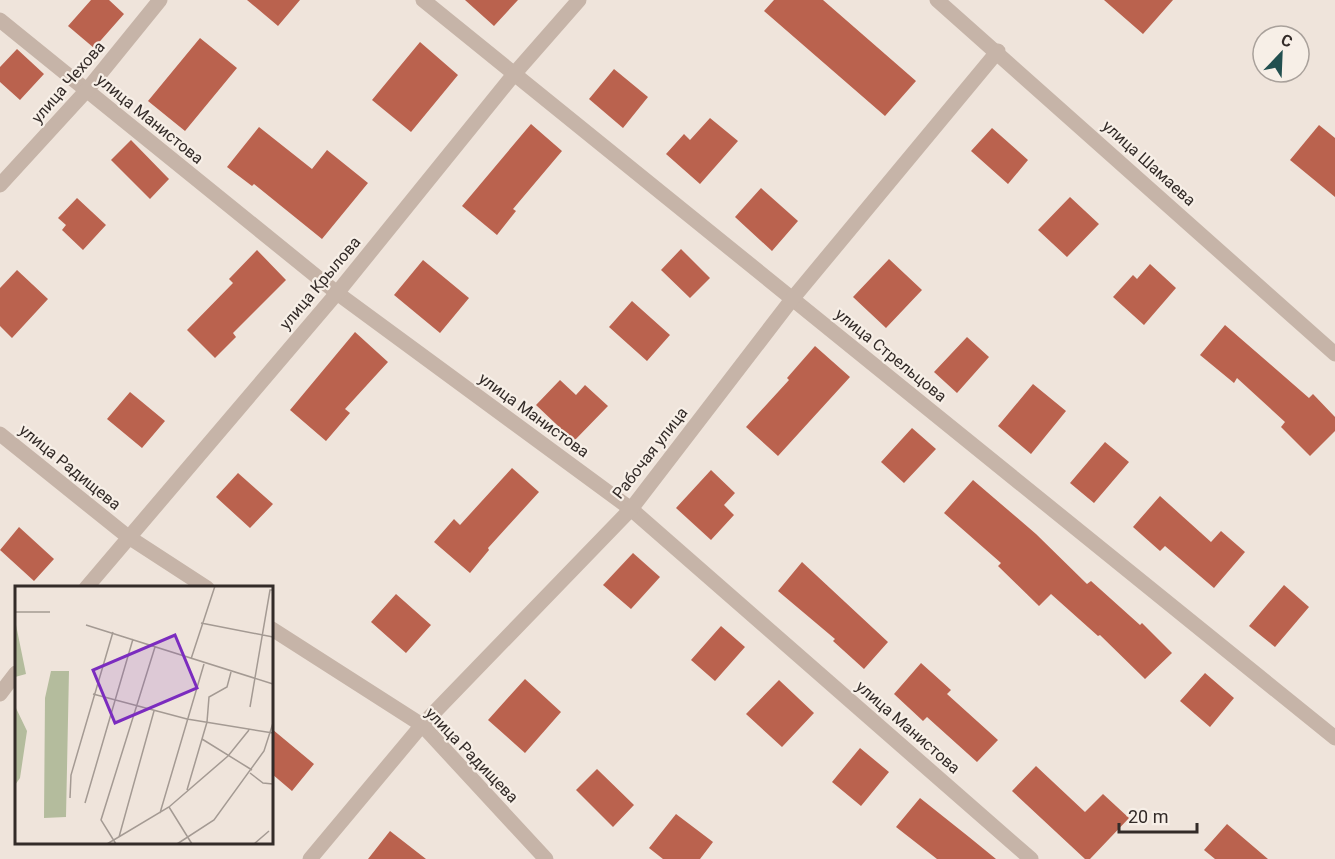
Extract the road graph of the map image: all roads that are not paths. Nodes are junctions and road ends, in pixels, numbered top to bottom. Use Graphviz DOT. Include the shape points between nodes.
graph roads {
  1 [pos="160,0"];
  2 [pos="423,0"];
  3 [pos="579,0"];
  4 [pos="937,0"];
  5 [pos="0,20"];
  6 [pos="998,51"];
  7 [pos="514,73"];
  8 [pos="87,90"];
  9 [pos="0,185"];
  10 [pos="337,292"];
  11 [pos="793,298"];
  12 [pos="1335,354"];
  13 [pos="0,434"];
  14 [pos="631,508"];
  15 [pos="127,536"];
  16 [pos="88,586"];
  17 [pos="204,586"];
  18 [pos="273,629"];
  19 [pos="15,675"];
  20 [pos="0,694"];
  21 [pos="423,725"];
  22 [pos="1335,738"];
  23 [pos="310,859"];
  24 [pos="546,859"];
  25 [pos="1030,859"];
  1 -- 8 [label="street, улица Чехова"];
  2 -- 7 [label="street, улица Стрельцова"];
  3 -- 7 [label="street, улица Крылова"];
  4 -- 6 [label="street, улица Шамаева"];
  5 -- 8 [label="street, улица Манистова"];
  6 -- 11 [label="street, Рабочая улица"];
  6 -- 12 [label="street, улица Шамаева"];
  7 -- 10 [label="street, улица Крылова"];
  7 -- 11 [label="street, улица Стрельцова"];
  8 -- 9 [label="street, улица Чехова"];
  8 -- 10 [label="street, улица Манистова"];
  10 -- 14 [label="street, улица Манистова"];
  10 -- 15 [label="street, улица Крылова"];
  11 -- 14 [label="street, Рабочая улица"];
  11 -- 22 [label="street, улица Стрельцова"];
  13 -- 15 [label="street, улица Радищева"];
  14 -- 21 [label="street, Рабочая улица"];
  14 -- 25 [label="street, улица Манистова"];
  15 -- 16 [label="street, улица Крылова"];
  15 -- 17 [label="street, улица Радищева"];
  18 -- 21 [label="street, улица Радищева"];
  19 -- 20 [label="street"];
  21 -- 23 [label="street, Рабочая улица"];
  21 -- 24 [label="street, улица Радищева"];
}
